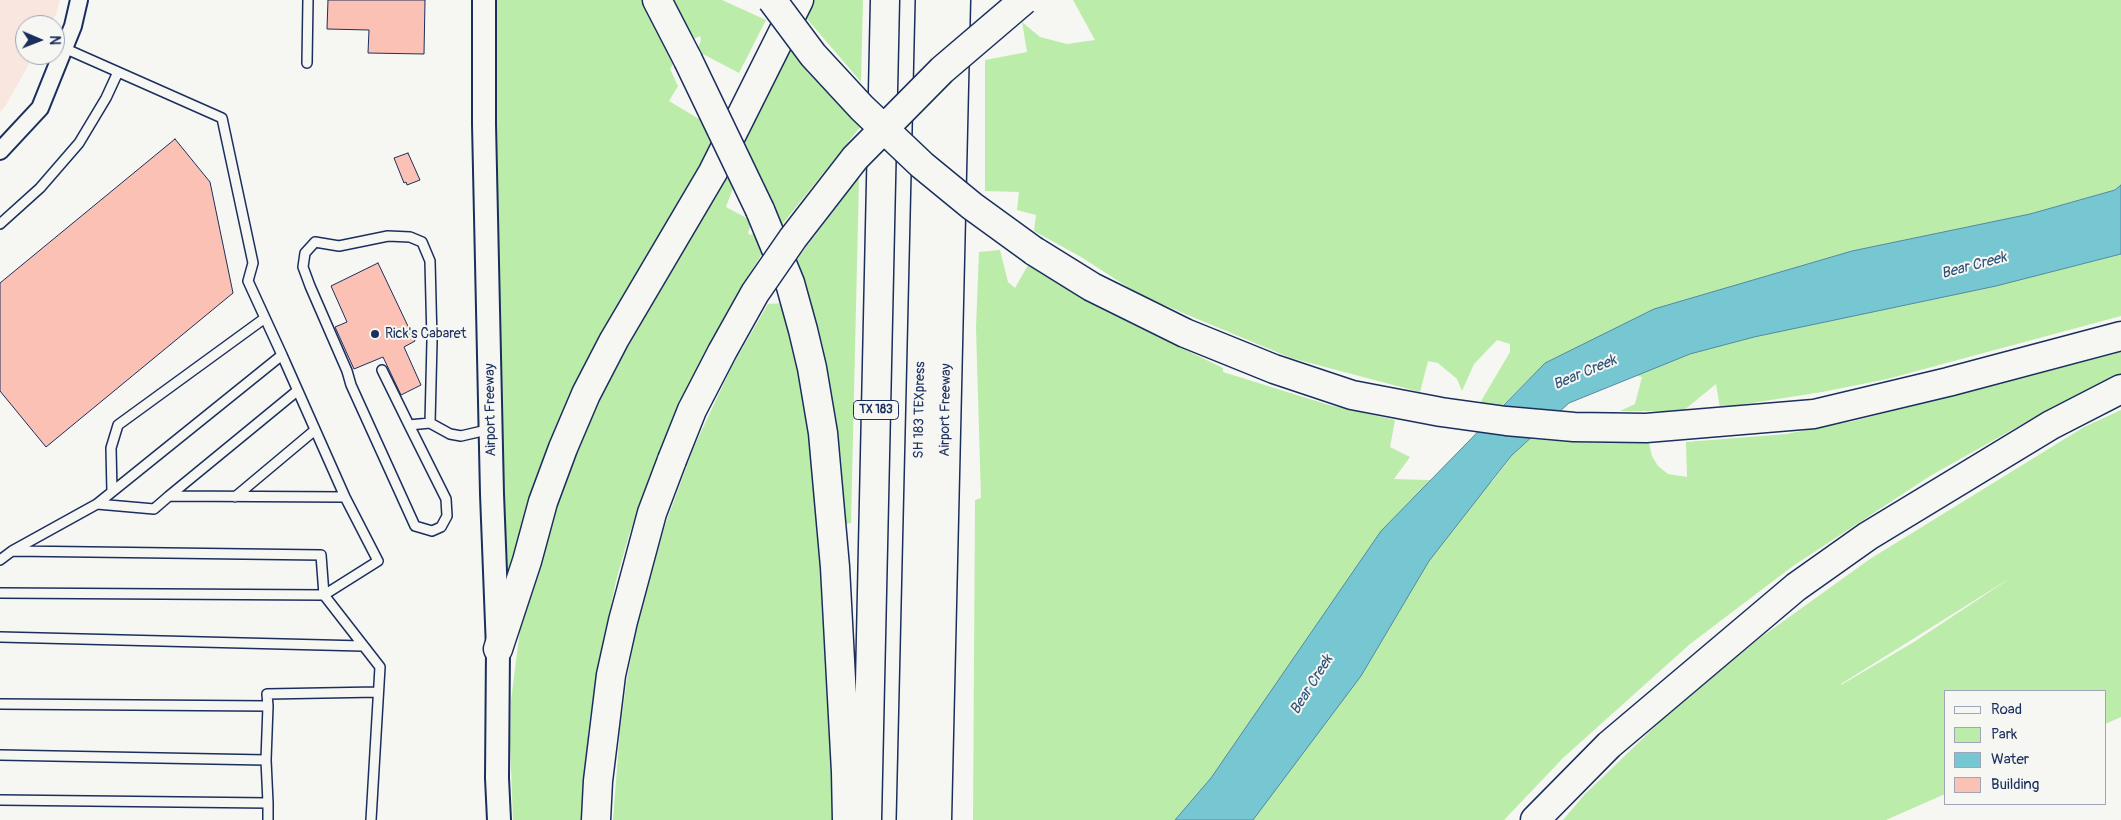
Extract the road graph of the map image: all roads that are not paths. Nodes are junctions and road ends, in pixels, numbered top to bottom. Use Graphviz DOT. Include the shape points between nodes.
graph roads {
  1 [pos="79,0"];
  2 [pos="308,0"];
  3 [pos="484,0"];
  4 [pos="657,0"];
  5 [pos="772,0"];
  6 [pos="799,0"];
  7 [pos="885,0"];
  8 [pos="911,0"];
  9 [pos="930,0"];
  10 [pos="956,0"];
  11 [pos="1024,0"];
  12 [pos="65,46"];
  13 [pos="65,48"];
  14 [pos="307,63"];
  15 [pos="57,65"];
  16 [pos="118,72"];
  17 [pos="0,152"];
  18 [pos="0,224"];
  19 [pos="265,318"];
  20 [pos="2121,336"];
  21 [pos="282,355"];
  22 [pos="382,370"];
  23 [pos="2121,389"];
  24 [pos="297,391"];
  25 [pos="430,423"];
  26 [pos="410,425"];
  27 [pos="491,428"];
  28 [pos="315,430"];
  29 [pos="112,492"];
  30 [pos="169,496"];
  31 [pos="235,497"];
  32 [pos="345,497"];
  33 [pos="97,504"];
  34 [pos="12,550"];
  35 [pos="0,560"];
  36 [pos="0,593"];
  37 [pos="324,595"];
  38 [pos="0,637"];
  39 [pos="363,646"];
  40 [pos="498,649"];
  41 [pos="378,692"];
  42 [pos="0,704"];
  43 [pos="268,706"];
  44 [pos="0,755"];
  45 [pos="266,760"];
  46 [pos="0,800"];
  47 [pos="268,803"];
  48 [pos="268,820"];
  49 [pos="372,820"];
  50 [pos="499,820"];
  51 [pos="596,820"];
  52 [pos="847,820"];
  53 [pos="867,820"];
  54 [pos="892,820"];
  55 [pos="911,820"];
  56 [pos="936,820"];
  57 [pos="1535,820"];
  1 -- 12 [label="street"];
  2 -- 14 [label="lane"];
  3 -- 27 [label="main road, Airport Freeway"];
  4 -- 52 [label="highway, bridge" via="760,210 790,283 812,368 823,433 835,567"];
  5 -- 20 [label="highway, bridge" via="813,55 869,114 965,200 1034,251 1115,299 1211,344 1343,392 1506,421 1574,427 1646,428 1814,414"];
  6 -- 40 [label="highway" via="713,172 614,340 586,394 543,502"];
  7 -- 53 [label="highway, TX 183"];
  8 -- 54 [label="highway, SH 183 TEXpress"];
  9 -- 55 [label="highway, SH 183 TEXpress"];
  10 -- 56 [label="highway, Airport Freeway"];
  11 -- 51 [label="highway, bridge" via="942,70 855,158 755,293 722,352 692,410 655,504 622,621 610,685"];
  13 -- 16 [label="lane"];
  15 -- 17 [label="street" via="40,108"];
  16 -- 18 [label="lane" via="79,143 40,188"];
  16 -- 19 [label="lane" via="222,118 253,263 248,281"];
  19 -- 21 [label="lane"];
  19 -- 29 [label="lane" via="118,425 111,448"];
  21 -- 24 [label="lane"];
  21 -- 29 [label="lane"];
  22 -- 26 [label="lane"];
  23 -- 57 [label="highway" via="2051,426 1876,531 1796,587 1608,745"];
  24 -- 28 [label="lane"];
  24 -- 30 [label="lane"];
  25 -- 26 [label="lane"];
  25 -- 26 [label="lane" via="430,260 422,242 410,237 388,236 339,246 315,242 306,253 303,267 310,286 350,384 416,526 432,531 441,528 447,516 446,499"];
  25 -- 27 [label="lane" via="450,434 462,436"];
  27 -- 40 [label="main road, Airport Freeway"];
  28 -- 31 [label="lane"];
  28 -- 32 [label="lane"];
  29 -- 33 [label="lane"];
  30 -- 31 [label="lane"];
  30 -- 33 [label="lane" via="154,509"];
  31 -- 32 [label="lane"];
  32 -- 37 [label="lane" via="378,561"];
  33 -- 34 [label="lane"];
  34 -- 35 [label="lane"];
  34 -- 37 [label="lane" via="321,555"];
  36 -- 37 [label="lane"];
  37 -- 39 [label="lane"];
  38 -- 39 [label="lane"];
  39 -- 41 [label="lane" via="380,667"];
  40 -- 50 [label="main road, Airport Freeway"];
  41 -- 43 [label="lane" via="267,694"];
  41 -- 49 [label="lane"];
  42 -- 43 [label="lane"];
  43 -- 45 [label="lane"];
  44 -- 45 [label="lane"];
  45 -- 47 [label="lane"];
  46 -- 47 [label="lane"];
  47 -- 48 [label="lane"];
}
